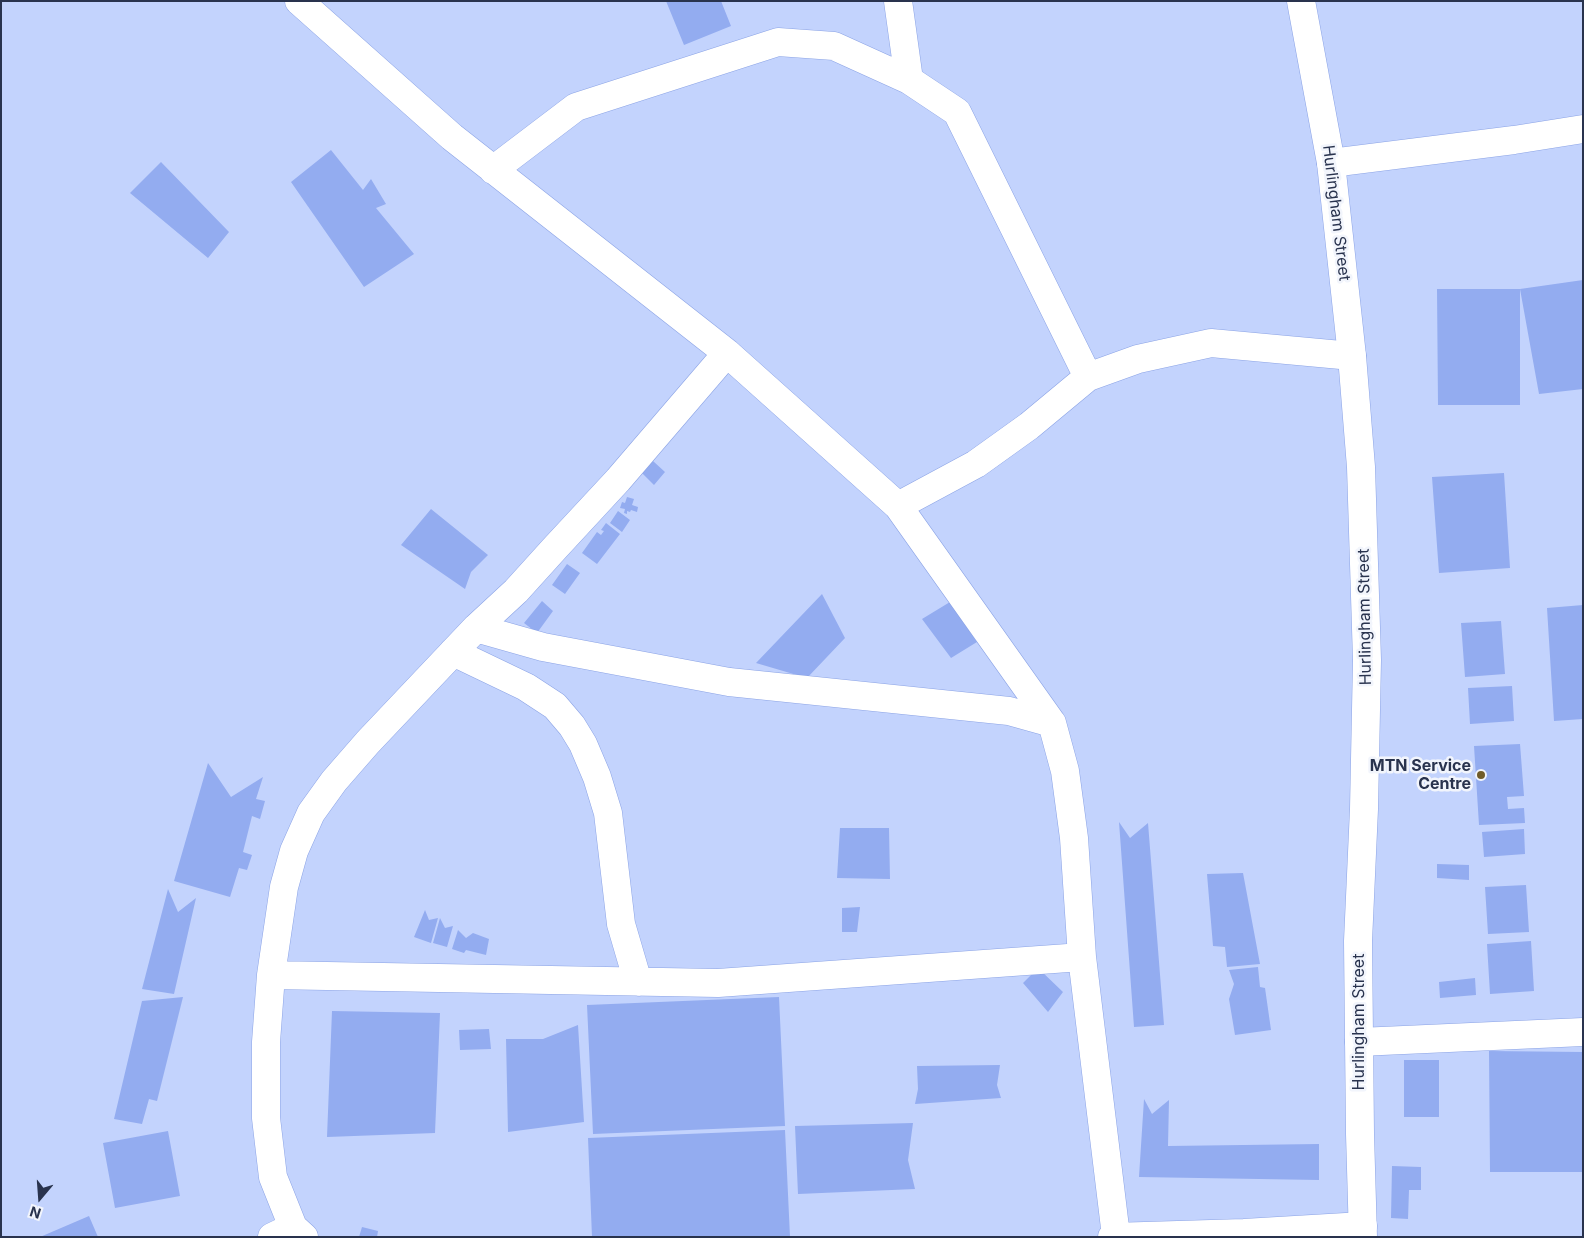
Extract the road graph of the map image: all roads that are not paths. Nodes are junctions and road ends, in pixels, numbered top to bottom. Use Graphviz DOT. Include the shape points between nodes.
graph roads {
  1 [pos="299,1"];
  2 [pos="898,1"];
  3 [pos="1301,1"];
  4 [pos="909,80"];
  5 [pos="1583,129"];
  6 [pos="1331,163"];
  7 [pos="493,170"];
  8 [pos="727,353"];
  9 [pos="1352,356"];
  10 [pos="1088,377"];
  11 [pos="898,506"];
  12 [pos="476,628"];
  13 [pos="453,652"];
  14 [pos="1052,723"];
  15 [pos="1082,957"];
  16 [pos="271,975"];
  17 [pos="638,982"];
  18 [pos="1583,1032"];
  19 [pos="1359,1042"];
  20 [pos="1363,1232"];
  21 [pos="290,1234"];
  22 [pos="1114,1236"];
  1 -- 7 [label="street"];
  2 -- 4 [label="street"];
  3 -- 6 [label="street, Hurlingham Street"];
  4 -- 7 [label="street" via="834,46 778,42 576,107"];
  4 -- 10 [label="street" via="957,112"];
  5 -- 6 [label="street"];
  6 -- 9 [label="street, Hurlingham Street"];
  7 -- 8 [label="street"];
  8 -- 11 [label="street"];
  8 -- 12 [label="street" via="516,591"];
  9 -- 10 [label="street" via="1211,342 1138,359"];
  9 -- 19 [label="street, Hurlingham Street" via="1361,467 1367,660 1358,941"];
  10 -- 11 [label="street" via="1029,426 976,464"];
  11 -- 14 [label="street"];
  12 -- 13 [label="street"];
  12 -- 14 [label="street" via="543,647 729,682 1009,711"];
  13 -- 16 [label="street" via="356,755 311,813 294,851 284,887"];
  13 -- 17 [label="street" via="526,687 555,706 584,744 608,813 621,924"];
  14 -- 15 [label="street" via="1065,771 1074,838"];
  15 -- 17 [label="street" via="718,983"];
  15 -- 22 [label="street"];
  16 -- 17 [label="street"];
  16 -- 21 [label="street" via="266,1042 266,1118 272,1177"];
  18 -- 19 [label="street"];
  19 -- 20 [label="street, Hurlingham Street"];
  20 -- 22 [label="street"];
}
